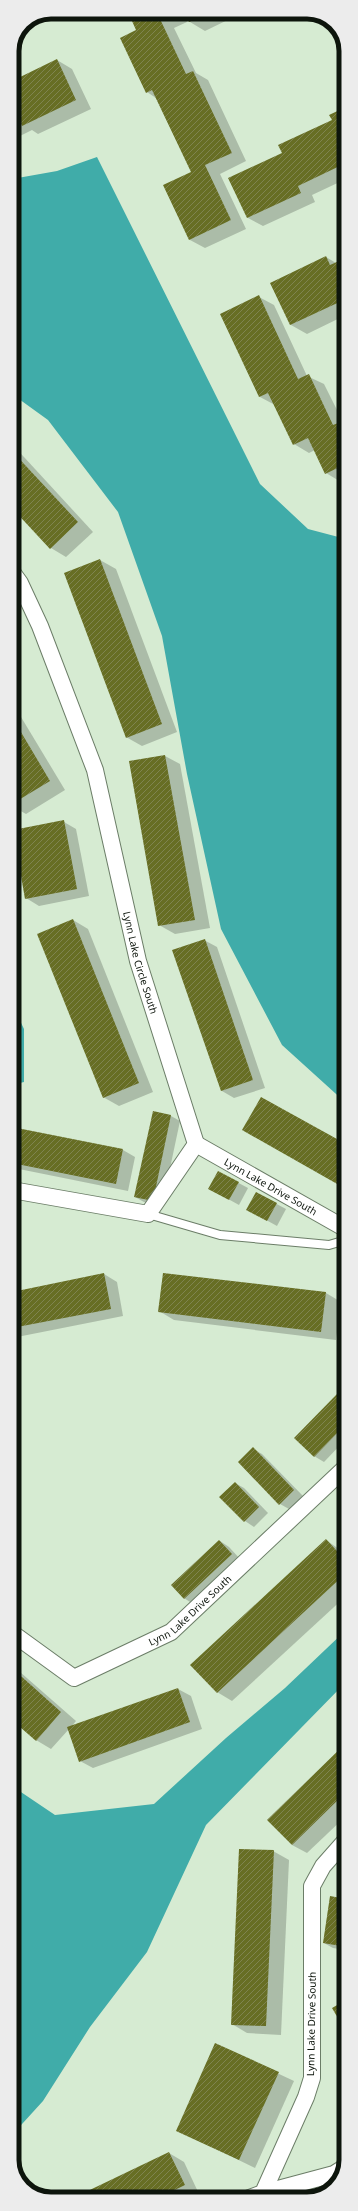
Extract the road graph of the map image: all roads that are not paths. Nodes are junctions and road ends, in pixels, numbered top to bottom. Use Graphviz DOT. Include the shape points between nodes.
graph roads {
  1 [pos="19,582"];
  2 [pos="196,1144"];
  3 [pos="19,1191"];
  4 [pos="148,1214"];
  5 [pos="339,1234"];
  6 [pos="339,1241"];
  7 [pos="339,1474"];
  8 [pos="19,1638"];
  9 [pos="339,1848"];
  10 [pos="336,2173"];
  11 [pos="263,2192"];
  12 [pos="267,2192"];
  1 -- 2 [label="street, Lynn Lake Circle South" via="40,626 95,770 138,961"];
  2 -- 4 [label="street"];
  2 -- 5 [label="street, Lynn Lake Drive South"];
  3 -- 4 [label="street"];
  4 -- 6 [label="lane" via="220,1235 329,1245"];
  7 -- 8 [label="street, Lynn Lake Drive South" via="171,1632 74,1678"];
  9 -- 11 [label="street, Lynn Lake Drive South" via="323,1866 312,1886 312,2078"];
  10 -- 12 [label="street"];
}
